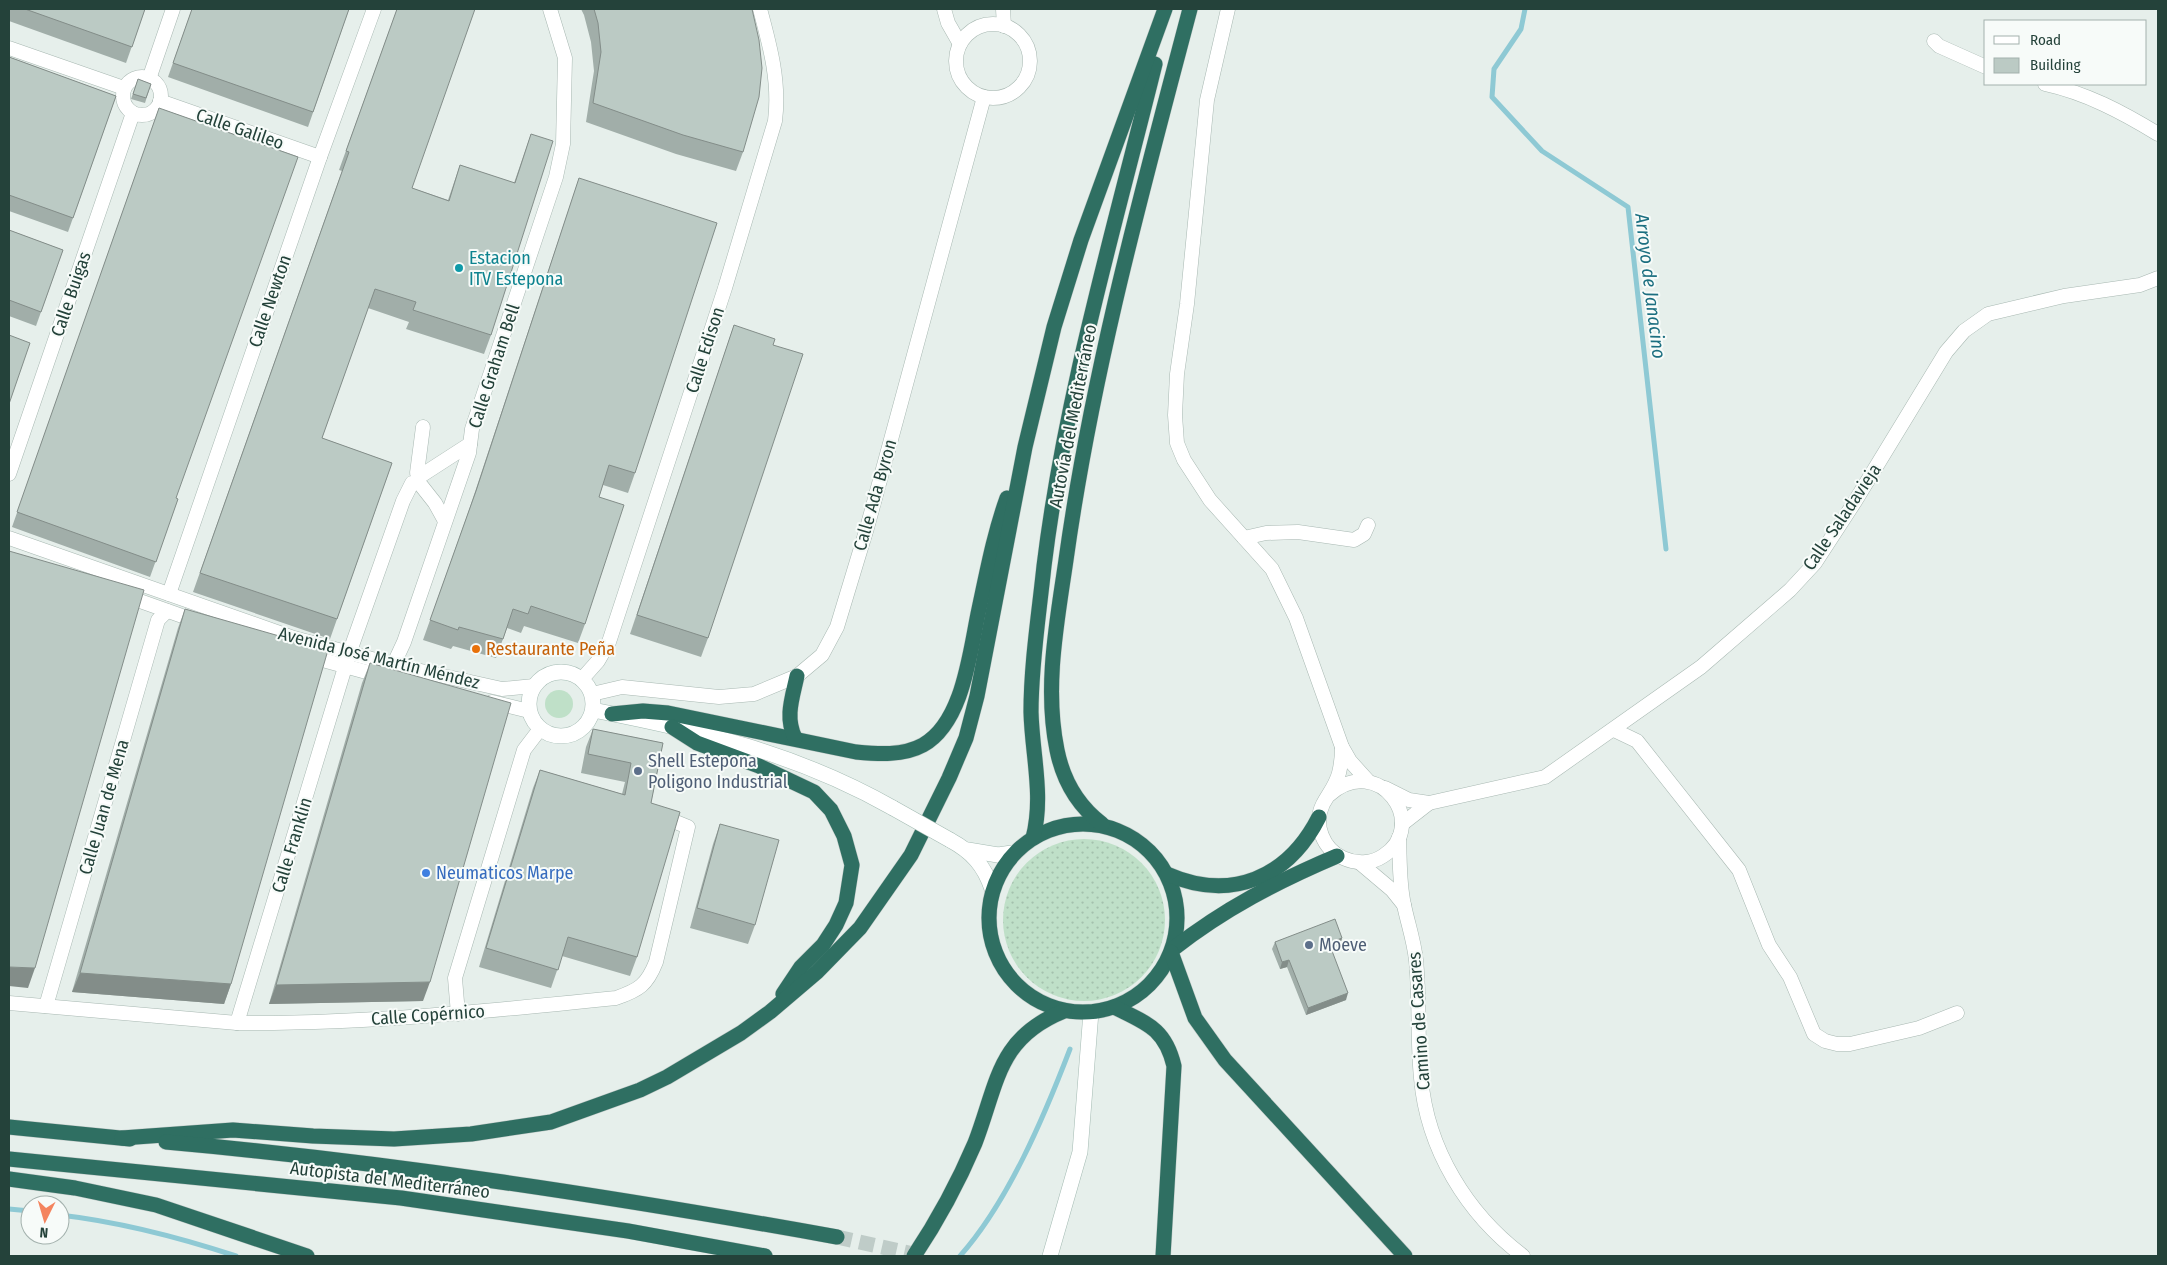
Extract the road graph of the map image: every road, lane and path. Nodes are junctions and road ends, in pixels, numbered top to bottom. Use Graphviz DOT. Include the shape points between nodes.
graph roads {
  1 [pos="173,9"];
  2 [pos="374,9"];
  3 [pos="550,9"];
  4 [pos="760,9"];
  5 [pos="944,9"];
  6 [pos="1003,9"];
  7 [pos="1167,9"];
  8 [pos="1190,9"];
  9 [pos="1228,9"];
  10 [pos="1004,26"];
  11 [pos="1934,40"];
  12 [pos="960,44"];
  13 [pos="9,48"];
  14 [pos="1984,66"];
  15 [pos="149,79"];
  16 [pos="2049,85"];
  17 [pos="124,88"];
  18 [pos="984,97"];
  19 [pos="160,101"];
  20 [pos="133,113"];
  21 [pos="2158,134"];
  22 [pos="320,157"];
  23 [pos="2158,278"];
  24 [pos="423,428"];
  25 [pos="470,444"];
  26 [pos="1025,448"];
  27 [pos="9,474"];
  28 [pos="417,479"];
  29 [pos="445,522"];
  30 [pos="1368,525"];
  31 [pos="9,538"];
  32 [pos="1244,538"];
  33 [pos="111,591"];
  34 [pos="170,594"];
  35 [pos="167,611"];
  36 [pos="211,626"];
  37 [pos="263,643"];
  38 [pos="287,650"];
  39 [pos="348,660"];
  40 [pos="394,665"];
  41 [pos="373,674"];
  42 [pos="796,676"];
  43 [pos="582,679"];
  44 [pos="534,686"];
  45 [pos="450,692"];
  46 [pos="592,694"];
  47 [pos="479,698"];
  48 [pos="593,710"];
  49 [pos="529,711"];
  50 [pos="612,714"];
  51 [pos="672,727"];
  52 [pos="540,729"];
  53 [pos="1614,730"];
  54 [pos="795,738"];
  55 [pos="1342,747"];
  56 [pos="1368,781"];
  57 [pos="1385,788"];
  58 [pos="1329,795"];
  59 [pos="1429,803"];
  60 [pos="656,813"];
  61 [pos="1319,817"];
  62 [pos="1102,824"];
  63 [pos="1400,831"];
  64 [pos="1033,838"];
  65 [pos="968,850"];
  66 [pos="1012,853"];
  67 [pos="1337,856"];
  68 [pos="1360,863"];
  69 [pos="1167,874"];
  70 [pos="992,889"];
  71 [pos="1404,905"];
  72 [pos="1172,950"];
  73 [pos="9,1003"];
  74 [pos="46,1006"];
  75 [pos="1114,1007"];
  76 [pos="1064,1011"];
  77 [pos="770,1012"];
  78 [pos="1091,1012"];
  79 [pos="1957,1013"];
  80 [pos="458,1014"];
  81 [pos="237,1023"];
  82 [pos="9,1127"];
  83 [pos="122,1138"];
  84 [pos="9,1158"];
  85 [pos="9,1179"];
  86 [pos="837,1237"];
  87 [pos="307,1256"];
  88 [pos="765,1256"];
  89 [pos="914,1256"];
  90 [pos="1050,1256"];
  91 [pos="1162,1256"];
  92 [pos="1405,1256"];
  93 [pos="1523,1256"];
  1 -- 15 [label="street"];
  2 -- 22 [label="street, Calle Newton"];
  3 -- 25 [label="street, Calle Graham Bell" via="565,58 563,144 552,191 472,429"];
  4 -- 43 [label="street, Calle Edison" via="777,84 775,121 725,288 609,642"];
  5 -- 12 [label="street"];
  6 -- 10 [label="street"];
  7 -- 26 [label="highway, Autovía del Mediterráneo" via="1081,240 1054,327"];
  7 -- 64 [label="highway, Autovía del Mediterráneo" via="1092,309 1045,564 1031,711 1038,811"];
  8 -- 62 [label="highway, Autovía del Mediterráneo" via="1140,196 1105,347 1071,525 1055,635 1052,708 1059,761 1076,799"];
  9 -- 32 [label="street" via="1207,100 1175,415 1177,443 1184,460 1210,500"];
  10 -- 12 [label="street" via="979,26"];
  10 -- 18 [label="street" via="1016,32 1029,52 1027,77 1009,95"];
  11 -- 14 [label="street" via="1939,46"];
  12 -- 18 [label="street" via="956,54 959,76 974,93"];
  13 -- 17 [label="street"];
  15 -- 17 [label="street" via="138,78"];
  15 -- 19 [label="street" via="158,86"];
  16 -- 21 [label="street" via="2108,105"];
  17 -- 20 [label="street" via="123,100"];
  18 -- 42 [label="street, Calle Ada Byron" via="837,627 822,655"];
  19 -- 20 [label="street" via="157,108 146,115"];
  19 -- 22 [label="street, Calle Galileo"];
  20 -- 27 [label="street, Calle Buigas"];
  22 -- 34 [label="street, Calle Newton"];
  23 -- 53 [label="street, Calle Saladavieja" via="1988,314 1964,331 1946,352 1815,563 1790,590 1701,667"];
  24 -- 28 [label="street"];
  25 -- 28 [label="street"];
  25 -- 29 [label="street, Calle Graham Bell"];
  26 -- 54 [label="highway" via="996,536 961,690 937,734 923,745 905,752 882,754 856,752"];
  26 -- 77 [label="highway" via="977,696 966,738 949,778 911,855 860,928 817,972"];
  28 -- 29 [label="street"];
  28 -- 39 [label="street" via="403,501"];
  29 -- 40 [label="street, Calle Graham Bell"];
  30 -- 32 [label="street" via="1364,534 1354,540 1298,532 1266,533"];
  31 -- 34 [label="street, Avenida José Martín Méndez"];
  32 -- 55 [label="street" via="1272,569 1296,618"];
  33 -- 35 [label="street"];
  34 -- 37 [label="street, Avenida José Martín Méndez" via="176,603 241,627"];
  34 -- 39 [label="street, Avenida José Martín Méndez"];
  35 -- 36 [label="street"];
  35 -- 74 [label="street, Calle Juan de Mena" via="158,620"];
  38 -- 39 [label="street, Avenida José Martín Méndez"];
  39 -- 40 [label="street, Avenida José Martín Méndez"];
  39 -- 41 [label="street, Avenida José Martín Méndez"];
  39 -- 81 [label="street, Calle Franklin"];
  40 -- 41 [label="street" via="386,672"];
  40 -- 44 [label="street, Avenida José Martín Méndez" via="502,689"];
  41 -- 45 [label="street, Avenida José Martín Méndez"];
  42 -- 46 [label="street, Calle Ada Byron" via="754,694 719,697 622,687"];
  42 -- 54 [label="highway" via="788,714"];
  43 -- 44 [label="street" via="567,673 551,673"];
  43 -- 46 [label="street"];
  44 -- 49 [label="street" via="528,702"];
  46 -- 48 [label="street"];
  47 -- 49 [label="street, Avenida José Martín Méndez"];
  48 -- 50 [label="street"];
  48 -- 52 [label="street" via="584,727 567,736 557,737"];
  49 -- 52 [label="street"];
  50 -- 51 [label="street"];
  50 -- 54 [label="highway" via="643,711 668,714"];
  51 -- 65 [label="street, bridge" via="767,750 842,780"];
  51 -- 77 [label="highway" via="697,743 759,766 814,792 831,810 844,836 852,865 846,903 823,945 801,968"];
  52 -- 80 [label="street" via="524,750 454,978"];
  53 -- 59 [label="street, Calle Saladavieja" via="1545,777"];
  53 -- 79 [label="street" via="1637,741 1739,870 1770,945 1790,976 1814,1034 1825,1041 1850,1044 1918,1028"];
  55 -- 56 [label="street"];
  55 -- 58 [label="street" via="1339,773"];
  56 -- 57 [label="street"];
  56 -- 58 [label="street" via="1338,786"];
  57 -- 59 [label="street, Calle Saladavieja" via="1409,800"];
  57 -- 63 [label="street" via="1395,798 1400,810"];
  58 -- 61 [label="street"];
  59 -- 63 [label="street, Calle Saladavieja"];
  60 -- 80 [label="street, Calle Copérnico" via="688,827 650,977 636,991 616,998"];
  61 -- 67 [label="street" via="1323,839"];
  61 -- 69 [label="highway" via="1309,837 1288,861 1257,877 1232,886 1213,886 1188,883"];
  62 -- 64 [label="highway" via="1079,823 1055,828"];
  62 -- 69 [label="highway" via="1138,842"];
  63 -- 68 [label="street" via="1384,856"];
  63 -- 71 [label="street, Camino de Casares"];
  64 -- 66 [label="highway"];
  65 -- 66 [label="street" via="998,855"];
  65 -- 70 [label="street" via="984,868"];
  66 -- 70 [label="highway"];
  67 -- 68 [label="street"];
  67 -- 72 [label="highway" via="1238,902"];
  68 -- 71 [label="street, Camino de Casares" via="1392,890"];
  69 -- 72 [label="highway" via="1176,900 1178,925"];
  70 -- 76 [label="highway" via="988,919 990,934 993,948 1007,975 1029,996"];
  71 -- 93 [label="street, Camino de Casares" via="1412,930 1416,962 1421,1079 1432,1130 1452,1177 1481,1218 1501,1240"];
  72 -- 75 [label="highway" via="1149,986"];
  72 -- 92 [label="highway" via="1187,1000 1203,1031 1225,1060"];
  73 -- 74 [label="street, Calle Copérnico"];
  74 -- 81 [label="street, Calle Copérnico"];
  75 -- 78 [label="highway"];
  75 -- 91 [label="highway" via="1158,1032 1166,1042 1174,1066"];
  76 -- 78 [label="highway"];
  76 -- 89 [label="highway" via="1045,1018 1018,1039 1003,1061 974,1143 942,1214"];
  77 -- 83 [label="highway" via="668,1077 610,1102 551,1122 471,1134 394,1139 233,1130"];
  78 -- 90 [label="street" via="1080,1152"];
  80 -- 81 [label="street, Calle Copérnico"];
  82 -- 83 [label="highway"];
  83 -- 86 [label="highway, Autopista del Mediterráneo" via="480,1178 665,1206"];
  84 -- 88 [label="highway, Autopista del Mediterráneo" via="400,1198 628,1231"];
  85 -- 87 [label="highway" via="156,1204"];
}
